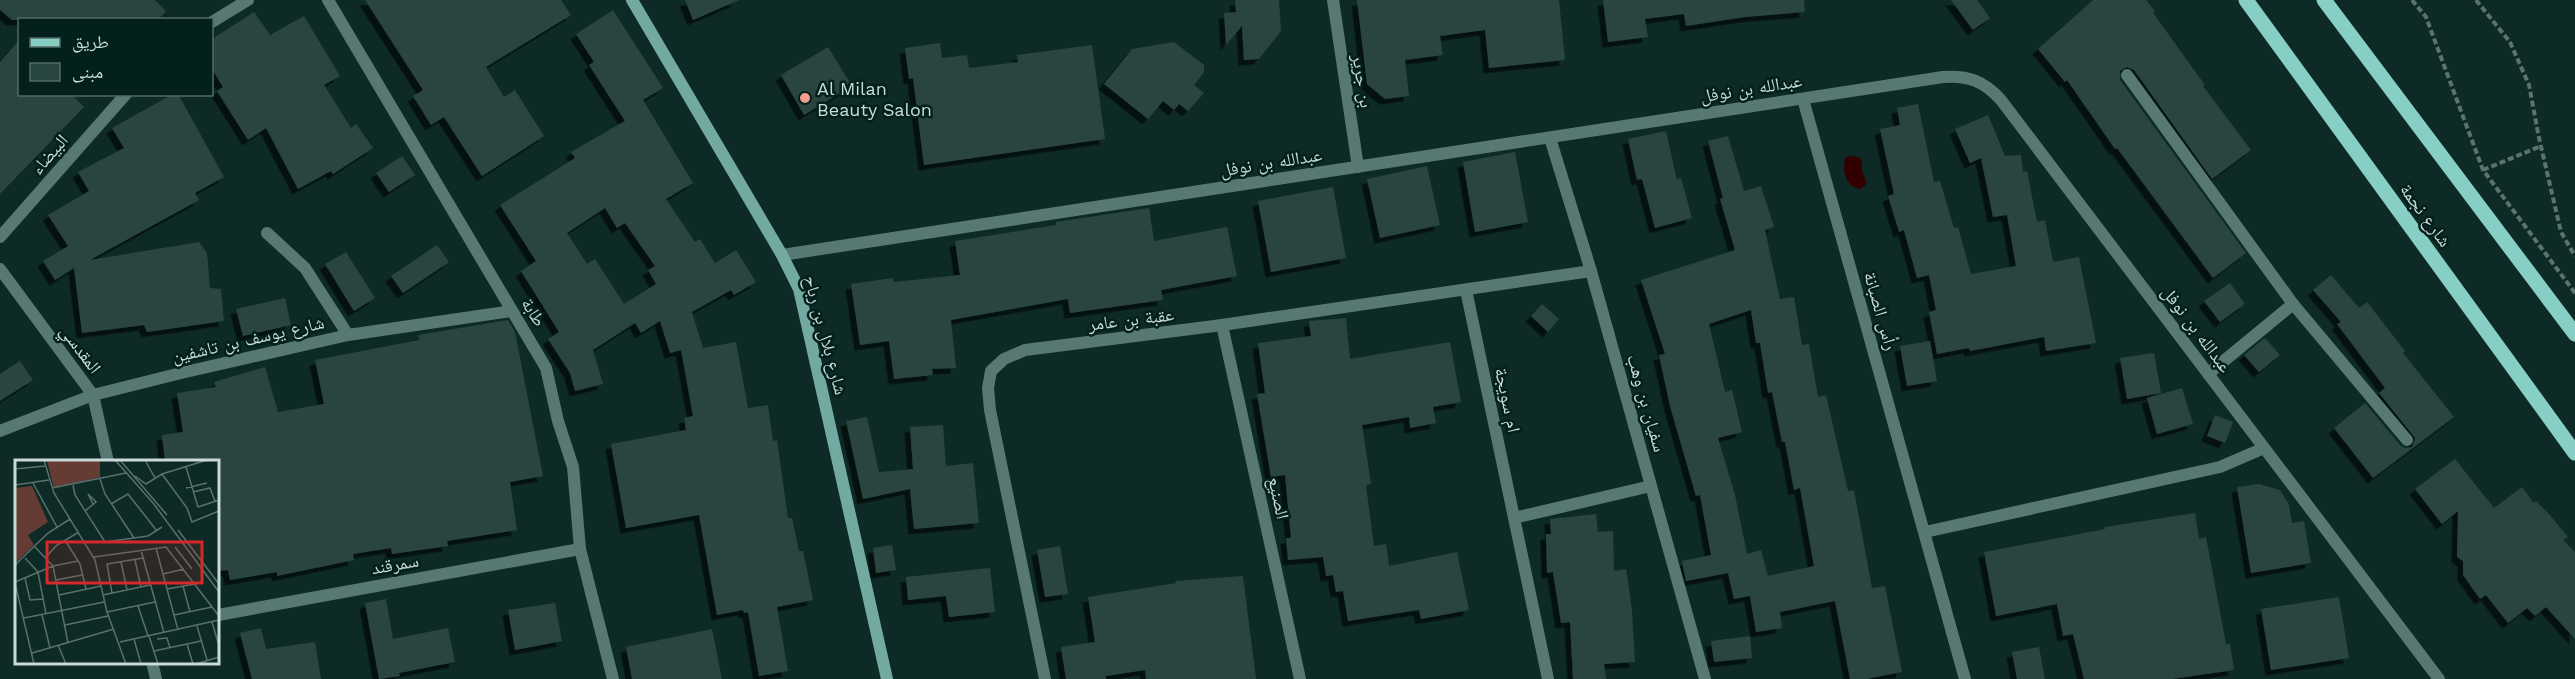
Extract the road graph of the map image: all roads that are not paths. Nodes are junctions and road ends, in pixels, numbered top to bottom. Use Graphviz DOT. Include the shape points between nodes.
graph roads {
  1 [pos="248,0"];
  2 [pos="328,0"];
  3 [pos="632,0"];
  4 [pos="1333,0"];
  5 [pos="2246,0"];
  6 [pos="2324,0"];
  7 [pos="213,21"];
  8 [pos="2127,75"];
  9 [pos="124,96"];
  10 [pos="1803,99"];
  11 [pos="1550,138"];
  12 [pos="1358,167"];
  13 [pos="267,233"];
  14 [pos="0,237"];
  15 [pos="782,255"];
  16 [pos="0,269"];
  17 [pos="1591,271"];
  18 [pos="1466,290"];
  19 [pos="2293,304"];
  20 [pos="512,311"];
  21 [pos="1222,325"];
  22 [pos="2575,333"];
  23 [pos="348,335"];
  24 [pos="2208,374"];
  25 [pos="93,395"];
  26 [pos="0,431"];
  27 [pos="2407,440"];
  28 [pos="2264,448"];
  29 [pos="2575,453"];
  30 [pos="108,460"];
  31 [pos="1651,486"];
  32 [pos="1514,518"];
  33 [pos="1925,532"];
  34 [pos="580,549"];
  35 [pos="219,615"];
  36 [pos="152,664"];
  37 [pos="156,679"];
  38 [pos="613,679"];
  39 [pos="887,679"];
  40 [pos="1046,679"];
  41 [pos="1300,679"];
  42 [pos="1548,679"];
  43 [pos="1705,679"];
  44 [pos="1965,679"];
  45 [pos="2439,679"];
  1 -- 7 [label="street"];
  2 -- 20 [label="street, طابة"];
  3 -- 15 [label="street, شارع بلال بن رباح"];
  4 -- 12 [label="street, بن جرير"];
  5 -- 29 [label="main road, شارع نجمة"];
  6 -- 22 [label="main road"];
  8 -- 19 [label="street"];
  9 -- 14 [label="street, البيضاء"];
  10 -- 11 [label="street, عبدالله بن نوفل"];
  10 -- 24 [label="street, عبدالله بن نوفل" via="1959,76 1976,79 1990,88"];
  10 -- 33 [label="street, رأس الصبانة"];
  11 -- 12 [label="street, عبدالله بن نوفل"];
  11 -- 17 [label="street, سفيان بن وهب"];
  12 -- 15 [label="street, عبدالله بن نوفل"];
  13 -- 23 [label="street" via="305,268"];
  15 -- 39 [label="street, شارع بلال بن رباح" via="799,289 811,337"];
  16 -- 25 [label="street, المقدسي"];
  17 -- 18 [label="street, عقبة بن عامر"];
  17 -- 31 [label="street, سفيان بن وهب"];
  18 -- 21 [label="street, عقبة بن عامر"];
  18 -- 32 [label="street, ام سويجة"];
  19 -- 24 [label="street"];
  19 -- 27 [label="street"];
  20 -- 23 [label="street, شارع يوسف بن تاشفين"];
  20 -- 34 [label="street, طابة" via="546,368 573,467"];
  21 -- 40 [label="street, عقبة بن عامر" via="1025,350 1004,359 991,371 990,410"];
  21 -- 41 [label="street, الصنيع"];
  23 -- 25 [label="street, شارع يوسف بن تاشفين"];
  24 -- 28 [label="street, عبدالله بن نوفل"];
  25 -- 26 [label="street, شارع يوسف بن تاشفين"];
  25 -- 30 [label="street, المقدسي"];
  28 -- 33 [label="street" via="2220,467"];
  28 -- 45 [label="street, عبدالله بن نوفل"];
  31 -- 32 [label="street"];
  31 -- 43 [label="street, سفيان بن وهب"];
  32 -- 42 [label="street, ام سويجة"];
  33 -- 44 [label="street, رأس الصبانة"];
  34 -- 35 [label="street, سمرقند"];
  34 -- 38 [label="street, طابة"];
  36 -- 37 [label="street"];
}
